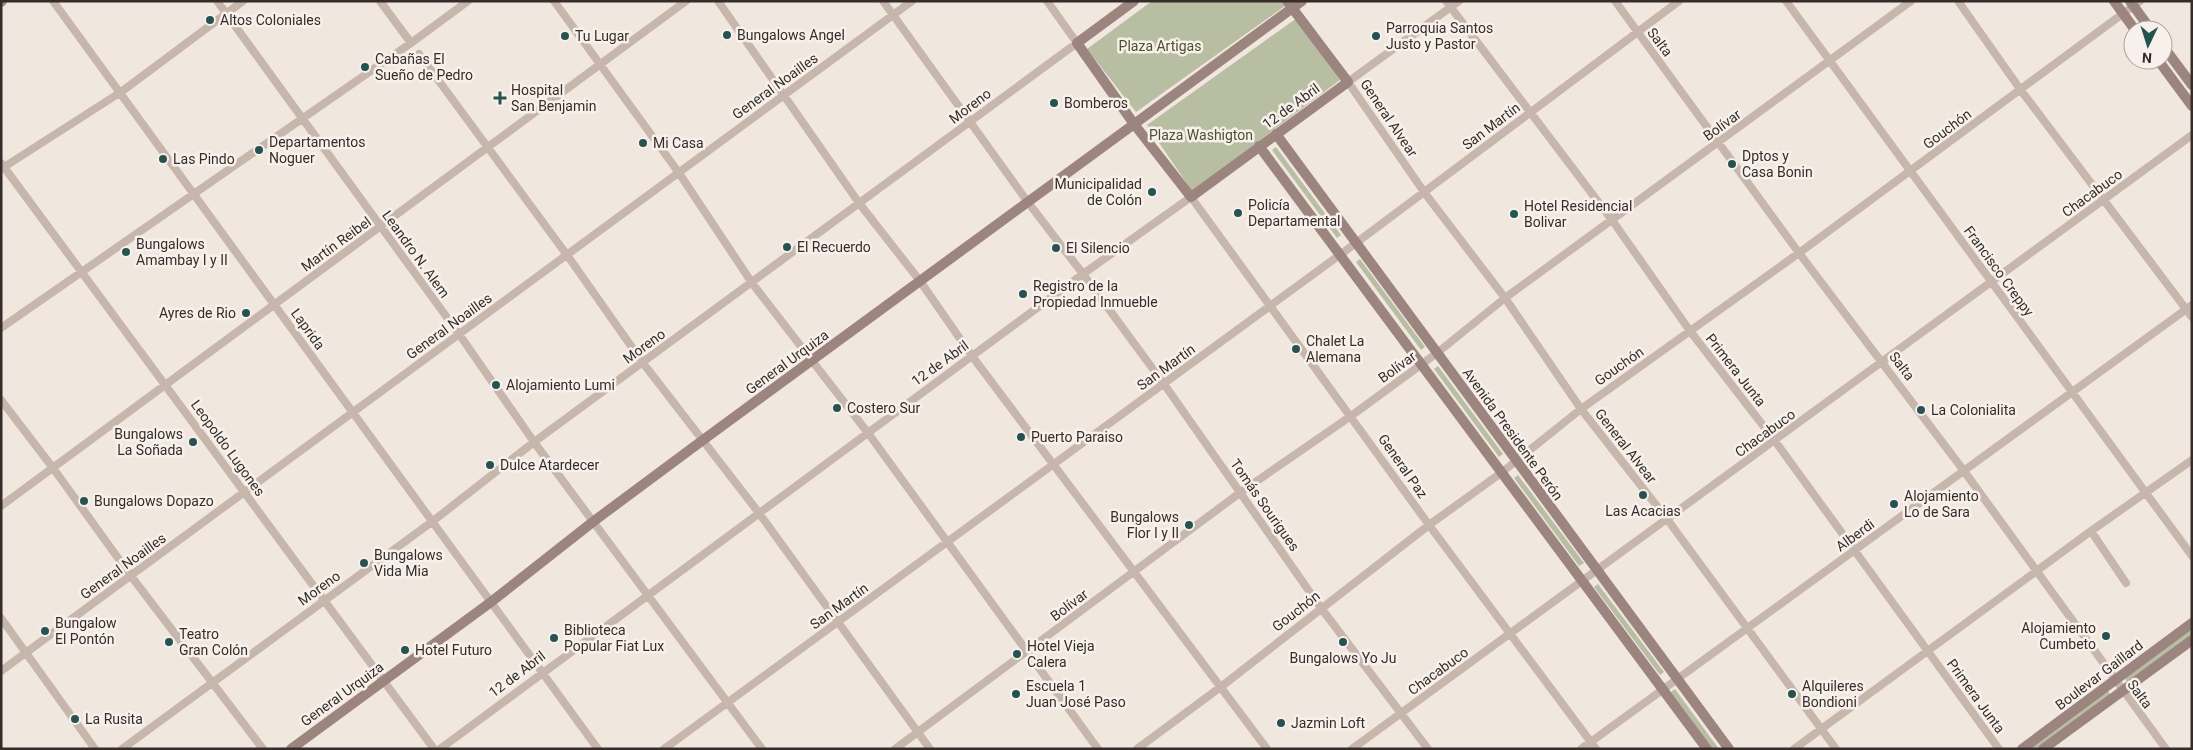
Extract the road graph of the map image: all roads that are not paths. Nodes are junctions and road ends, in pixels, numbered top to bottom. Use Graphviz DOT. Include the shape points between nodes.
graph roads {
  1 [pos="53,1"];
  2 [pos="217,1"];
  3 [pos="243,1"];
  4 [pos="380,1"];
  5 [pos="468,1"];
  6 [pos="554,1"];
  7 [pos="686,1"];
  8 [pos="718,1"];
  9 [pos="883,1"];
  10 [pos="912,1"];
  11 [pos="1047,1"];
  12 [pos="1134,1"];
  13 [pos="1302,1"];
  14 [pos="1458,1"];
  15 [pos="1615,1"];
  16 [pos="1678,1"];
  17 [pos="1786,1"];
  18 [pos="1911,1"];
  19 [pos="1958,1"];
  20 [pos="2114,1"];
  21 [pos="2135,3"];
  22 [pos="1448,4"];
  23 [pos="1289,5"];
  24 [pos="226,14"];
  25 [pos="2123,14"];
  26 [pos="893,15"];
  27 [pos="2128,20"];
  28 [pos="2145,20"];
  29 [pos="1637,31"];
  30 [pos="411,43"];
  31 [pos="1077,43"];
  32 [pos="419,54"];
  33 [pos="2173,59"];
  34 [pos="1831,61"];
  35 [pos="600,65"];
  36 [pos="2165,70"];
  37 [pos="1348,82"];
  38 [pos="2192,85"];
  39 [pos="2020,89"];
  40 [pos="120,92"];
  41 [pos="785,95"];
  42 [pos="2192,106"];
  43 [pos="1530,113"];
  44 [pos="302,119"];
  45 [pos="970,123"];
  46 [pos="1134,124"];
  47 [pos="1276,134"];
  48 [pos="2192,135"];
  49 [pos="1719,142"];
  50 [pos="1259,146"];
  51 [pos="488,147"];
  52 [pos="2,166"];
  53 [pos="1910,172"];
  54 [pos="678,173"];
  55 [pos="1424,192"];
  56 [pos="194,194"];
  57 [pos="1190,198"];
  58 [pos="2104,199"];
  59 [pos="1027,202"];
  60 [pos="859,203"];
  61 [pos="1612,220"];
  62 [pos="380,226"];
  63 [pos="1356,243"];
  64 [pos="1800,254"];
  65 [pos="568,255"];
  66 [pos="1340,255"];
  67 [pos="82,272"];
  68 [pos="1083,274"];
  69 [pos="920,281"];
  70 [pos="1992,282"];
  71 [pos="752,283"];
  72 [pos="1504,298"];
  73 [pos="275,304"];
  74 [pos="1270,306"];
  75 [pos="2189,308"];
  76 [pos="2192,318"];
  77 [pos="1,328"];
  78 [pos="1690,331"];
  79 [pos="459,334"];
  80 [pos="1437,353"];
  81 [pos="972,356"];
  82 [pos="813,361"];
  83 [pos="1883,361"];
  84 [pos="643,363"];
  85 [pos="1421,364"];
  86 [pos="1164,384"];
  87 [pos="165,385"];
  88 [pos="2073,393"];
  89 [pos="1,400"];
  90 [pos="1581,409"];
  91 [pos="353,412"];
  92 [pos="1351,416"];
  93 [pos="868,433"];
  94 [pos="703,440"];
  95 [pos="1775,441"];
  96 [pos="534,442"];
  97 [pos="2192,460"];
  98 [pos="1516,462"];
  99 [pos="1053,463"];
  100 [pos="53,468"];
  101 [pos="1964,471"];
  102 [pos="1501,473"];
  103 [pos="245,492"];
  104 [pos="1240,492"];
  105 [pos="2146,492"];
  106 [pos="1,506"];
  107 [pos="758,514"];
  108 [pos="1667,519"];
  109 [pos="433,521"];
  110 [pos="594,521"];
  111 [pos="1429,525"];
  112 [pos="2091,531"];
  113 [pos="947,542"];
  114 [pos="1855,551"];
  115 [pos="2192,556"];
  116 [pos="1596,570"];
  117 [pos="1134,572"];
  118 [pos="2036,572"];
  119 [pos="131,576"];
  120 [pos="1582,581"];
  121 [pos="2126,584"];
  122 [pos="649,594"];
  123 [pos="325,600"];
  124 [pos="491,602"];
  125 [pos="1321,608"];
  126 [pos="1,618"];
  127 [pos="838,622"];
  128 [pos="2192,623"];
  129 [pos="1747,628"];
  130 [pos="1511,633"];
  131 [pos="2192,640"];
  132 [pos="1927,650"];
  133 [pos="1027,652"];
  134 [pos="26,653"];
  135 [pos="1,671"];
  136 [pos="543,673"];
  137 [pos="1677,679"];
  138 [pos="384,680"];
  139 [pos="2115,680"];
  140 [pos="212,683"];
  141 [pos="1222,686"];
  142 [pos="1662,690"];
  143 [pos="2122,691"];
  144 [pos="728,702"];
  145 [pos="1402,713"];
  146 [pos="1821,728"];
  147 [pos="918,732"];
  148 [pos="1591,742"];
  149 [pos="96,749"];
  150 [pos="122,749"];
  151 [pos="263,749"];
  152 [pos="291,749"];
  153 [pos="434,749"];
  154 [pos="440,749"];
  155 [pos="598,749"];
  156 [pos="664,749"];
  157 [pos="762,749"];
  158 [pos="895,749"];
  159 [pos="930,749"];
  160 [pos="1098,749"];
  161 [pos="1137,749"];
  162 [pos="1267,749"];
  163 [pos="1352,749"];
  164 [pos="1428,749"];
  165 [pos="1581,749"];
  166 [pos="1596,749"];
  167 [pos="1707,749"];
  168 [pos="1729,749"];
  169 [pos="1794,749"];
  170 [pos="1836,749"];
  171 [pos="1999,749"];
  172 [pos="2022,749"];
  173 [pos="2043,749"];
  174 [pos="2166,749"];
  1 -- 40 [label="street, Laprida"];
  2 -- 24 [label="street, Leandro N. Alem"];
  3 -- 24 [label="street"];
  4 -- 30 [label="street"];
  5 -- 30 [label="street"];
  6 -- 35 [label="street"];
  7 -- 35 [label="street, Martín Reibel"];
  8 -- 41 [label="street"];
  9 -- 26 [label="street, Tomás Sourigues"];
  10 -- 26 [label="street, General Noailles"];
  11 -- 31 [label="street"];
  12 -- 31 [label="main road, Moreno"];
  13 -- 23 [label="main road, General Urquiza"];
  14 -- 22 [label="street, 12 de Abril"];
  15 -- 29 [label="street, Salta"];
  16 -- 29 [label="street, San Martín"];
  17 -- 34 [label="street, Francisco Creppy"];
  18 -- 34 [label="street, Bolívar"];
  19 -- 39 [label="street"];
  20 -- 25 [label="main road"];
  21 -- 25 [label="street, Gouchón"];
  21 -- 28 [label="main road"];
  22 -- 37 [label="street, 12 de Abril"];
  22 -- 43 [label="street, Primera Junta"];
  23 -- 37 [label="main road"];
  23 -- 46 [label="main road, General Urquiza"];
  24 -- 40 [label="street"];
  24 -- 44 [label="street, Leandro N. Alem"];
  25 -- 27 [label="main road"];
  25 -- 39 [label="street, Gouchón"];
  26 -- 41 [label="street, General Noailles"];
  26 -- 45 [label="street, Tomás Sourigues"];
  29 -- 43 [label="street, San Martín"];
  29 -- 49 [label="street, Salta"];
  30 -- 44 [label="street"];
  31 -- 45 [label="street, Moreno"];
  31 -- 46 [label="main road"];
  32 -- 51 [label="street"];
  33 -- 38 [label="main road"];
  34 -- 49 [label="street, Bolívar"];
  34 -- 53 [label="street, Francisco Creppy"];
  35 -- 51 [label="street, Martín Reibel"];
  35 -- 54 [label="street"];
  36 -- 42 [label="main road"];
  37 -- 47 [label="main road, 12 de Abril"];
  37 -- 55 [label="street, General Alvear"];
  39 -- 53 [label="street, Gouchón"];
  39 -- 58 [label="street"];
  40 -- 52 [label="street"];
  40 -- 56 [label="street, Laprida"];
  41 -- 54 [label="street, General Noailles"];
  41 -- 60 [label="street"];
  43 -- 55 [label="street, San Martín"];
  43 -- 61 [label="street, Primera Junta"];
  44 -- 56 [label="street"];
  44 -- 62 [label="street, Leandro N. Alem"];
  45 -- 59 [label="street, Tomás Sourigues"];
  45 -- 60 [label="street, Moreno"];
  46 -- 57 [label="main road"];
  46 -- 59 [label="main road, General Urquiza"];
  47 -- 50 [label="main road, 12 de Abril"];
  47 -- 63 [label="main road, Avenida Presidente Perón"];
  48 -- 58 [label="street, Chacabuco"];
  49 -- 61 [label="street, Bolívar"];
  49 -- 64 [label="street, Salta"];
  50 -- 57 [label="main road, 12 de Abril"];
  50 -- 66 [label="main road"];
  51 -- 62 [label="street, Martín Reibel"];
  51 -- 65 [label="street"];
  52 -- 67 [label="street, Leopoldo Lugones"];
  53 -- 64 [label="street, Gouchón"];
  53 -- 70 [label="street, Francisco Creppy"];
  54 -- 65 [label="street, General Noailles"];
  54 -- 71 [label="street"];
  55 -- 63 [label="street, San Martín"];
  55 -- 72 [label="street, General Alvear"];
  56 -- 67 [label="street"];
  56 -- 73 [label="street, Laprida"];
  57 -- 68 [label="street, 12 de Abril"];
  57 -- 74 [label="street, General Paz"];
  58 -- 70 [label="street, Chacabuco"];
  58 -- 75 [label="street"];
  59 -- 68 [label="street, Tomás Sourigues"];
  59 -- 69 [label="main road, General Urquiza"];
  60 -- 69 [label="street"];
  60 -- 71 [label="street, Moreno"];
  61 -- 72 [label="street, Bolívar"];
  61 -- 78 [label="street, Primera Junta"];
  62 -- 73 [label="street, Martín Reibel"];
  62 -- 79 [label="street, Leandro N. Alem"];
  63 -- 66 [label="street, San Martín"];
  63 -- 80 [label="main road, Avenida Presidente Perón"];
  64 -- 78 [label="street, Gouchón"];
  64 -- 83 [label="street, Salta"];
  65 -- 79 [label="street, General Noailles"];
  65 -- 84 [label="street"];
  66 -- 74 [label="street, San Martín"];
  66 -- 85 [label="main road"];
  67 -- 77 [label="street"];
  67 -- 87 [label="street, Leopoldo Lugones"];
  68 -- 81 [label="street, 12 de Abril"];
  68 -- 86 [label="street, Tomás Sourigues"];
  69 -- 81 [label="street"];
  69 -- 82 [label="main road, General Urquiza"];
  70 -- 83 [label="street, Chacabuco"];
  70 -- 88 [label="street, Francisco Creppy"];
  71 -- 82 [label="street"];
  71 -- 84 [label="street, Moreno"];
  72 -- 80 [label="street, Bolívar"];
  72 -- 90 [label="street, General Alvear"];
  73 -- 87 [label="street, Martín Reibel"];
  73 -- 91 [label="street, Laprida"];
  74 -- 86 [label="street, San Martín"];
  74 -- 92 [label="street, General Paz"];
  75 -- 76 [label="street"];
  75 -- 88 [label="street, Alberdi"];
  78 -- 90 [label="street, Gouchón"];
  78 -- 95 [label="street, Primera Junta"];
  79 -- 91 [label="street, General Noailles"];
  79 -- 96 [label="street, Leandro N. Alem"];
  80 -- 85 [label="street, Bolívar"];
  80 -- 98 [label="main road, Avenida Presidente Perón"];
  81 -- 93 [label="street, 12 de Abril"];
  81 -- 99 [label="street"];
  82 -- 93 [label="street"];
  82 -- 94 [label="main road, General Urquiza"];
  83 -- 95 [label="street, Chacabuco"];
  83 -- 101 [label="street, Salta"];
  84 -- 94 [label="street"];
  84 -- 96 [label="street, Moreno"];
  85 -- 92 [label="street, Bolívar"];
  85 -- 102 [label="main road"];
  86 -- 99 [label="street, San Martín"];
  86 -- 104 [label="street, Tomás Sourigues"];
  87 -- 100 [label="street, Martín Reibel"];
  87 -- 103 [label="street, Leopoldo Lugones"];
  88 -- 101 [label="street, Alberdi"];
  88 -- 105 [label="street, Francisco Creppy"];
  89 -- 100 [label="street"];
  90 -- 98 [label="street, Gouchón"];
  90 -- 108 [label="street, General Alvear"];
  91 -- 103 [label="street, General Noailles"];
  91 -- 109 [label="street, Laprida"];
  92 -- 104 [label="street, Bolívar"];
  92 -- 111 [label="street, General Paz"];
  93 -- 107 [label="street, 12 de Abril"];
  93 -- 113 [label="street"];
  94 -- 107 [label="street"];
  94 -- 110 [label="main road, General Urquiza"];
  95 -- 108 [label="street, Chacabuco"];
  95 -- 114 [label="street, Primera Junta"];
  96 -- 109 [label="street, Moreno"];
  96 -- 110 [label="street, Leandro N. Alem"];
  97 -- 105 [label="street"];
  98 -- 102 [label="street, Gouchón"];
  98 -- 116 [label="main road, Avenida Presidente Perón"];
  99 -- 113 [label="street, San Martín"];
  99 -- 117 [label="street"];
  100 -- 106 [label="street, Martín Reibel"];
  100 -- 119 [label="street"];
  101 -- 114 [label="street, Alberdi"];
  101 -- 118 [label="street, Salta"];
  102 -- 111 [label="street, Gouchón"];
  102 -- 120 [label="main road"];
  103 -- 119 [label="street, General Noailles"];
  103 -- 123 [label="street, Leopoldo Lugones"];
  104 -- 117 [label="street, Bolívar"];
  104 -- 125 [label="street, Tomás Sourigues"];
  105 -- 112 [label="street"];
  105 -- 115 [label="street, Francisco Creppy"];
  107 -- 122 [label="street, 12 de Abril"];
  107 -- 127 [label="street"];
  108 -- 116 [label="street, Chacabuco"];
  108 -- 129 [label="street, General Alvear"];
  109 -- 123 [label="street, Moreno"];
  109 -- 124 [label="street, Laprida"];
  110 -- 122 [label="street, Leandro N. Alem"];
  110 -- 124 [label="main road, General Urquiza"];
  111 -- 125 [label="street, Gouchón"];
  111 -- 130 [label="street, General Paz"];
  112 -- 118 [label="street"];
  112 -- 121 [label="street"];
  113 -- 127 [label="street, San Martín"];
  113 -- 133 [label="street"];
  114 -- 129 [label="street, Alberdi"];
  114 -- 132 [label="street, Primera Junta"];
  116 -- 120 [label="street, Chacabuco"];
  116 -- 137 [label="main road, Avenida Presidente Perón"];
  117 -- 133 [label="street, Bolívar"];
  117 -- 141 [label="street"];
  118 -- 132 [label="street"];
  118 -- 139 [label="street, Salta"];
  119 -- 134 [label="street, General Noailles"];
  119 -- 140 [label="street"];
  120 -- 130 [label="street, Chacabuco"];
  120 -- 142 [label="main road"];
  122 -- 136 [label="street, 12 de Abril"];
  122 -- 144 [label="street, Leandro N. Alem"];
  123 -- 138 [label="street, Leopoldo Lugones"];
  123 -- 140 [label="street, Moreno"];
  124 -- 136 [label="street, Laprida"];
  124 -- 138 [label="main road, General Urquiza"];
  125 -- 141 [label="street, Gouchón"];
  125 -- 145 [label="street, Tomás Sourigues"];
  126 -- 134 [label="street"];
  127 -- 144 [label="street, San Martín"];
  127 -- 147 [label="street"];
  128 -- 139 [label="main road, Boulevar Gaillard"];
  129 -- 137 [label="street, Alberdi"];
  129 -- 146 [label="street, General Alvear"];
  130 -- 145 [label="street, Chacabuco"];
  130 -- 148 [label="street, General Paz"];
  131 -- 143 [label="main road, Boulevar Gaillard"];
  132 -- 146 [label="street"];
  132 -- 171 [label="street, Primera Junta"];
  133 -- 147 [label="street, Bolívar"];
  133 -- 160 [label="street"];
  134 -- 135 [label="street, General Noailles"];
  134 -- 149 [label="street"];
  136 -- 154 [label="street, 12 de Abril"];
  136 -- 155 [label="street, Laprida"];
  137 -- 142 [label="street, Alberdi"];
  137 -- 168 [label="main road, Avenida Presidente Perón"];
  138 -- 152 [label="main road, General Urquiza"];
  138 -- 153 [label="street, Leopoldo Lugones"];
  139 -- 143 [label="street, Salta"];
  139 -- 172 [label="main road, Boulevar Gaillard"];
  140 -- 150 [label="street, Moreno"];
  140 -- 151 [label="street"];
  141 -- 161 [label="street, Gouchón"];
  141 -- 162 [label="street"];
  142 -- 148 [label="street, Alberdi"];
  142 -- 167 [label="main road"];
  143 -- 173 [label="main road, Boulevar Gaillard"];
  143 -- 174 [label="street, Salta"];
  144 -- 156 [label="street, San Martín"];
  144 -- 157 [label="street, Leandro N. Alem"];
  145 -- 163 [label="street, Chacabuco"];
  145 -- 164 [label="street, Tomás Sourigues"];
  146 -- 169 [label="street"];
  146 -- 170 [label="street, General Alvear"];
  147 -- 158 [label="street, Bolívar"];
  147 -- 159 [label="street"];
  148 -- 165 [label="street, Alberdi"];
  148 -- 166 [label="street, General Paz"];
}
